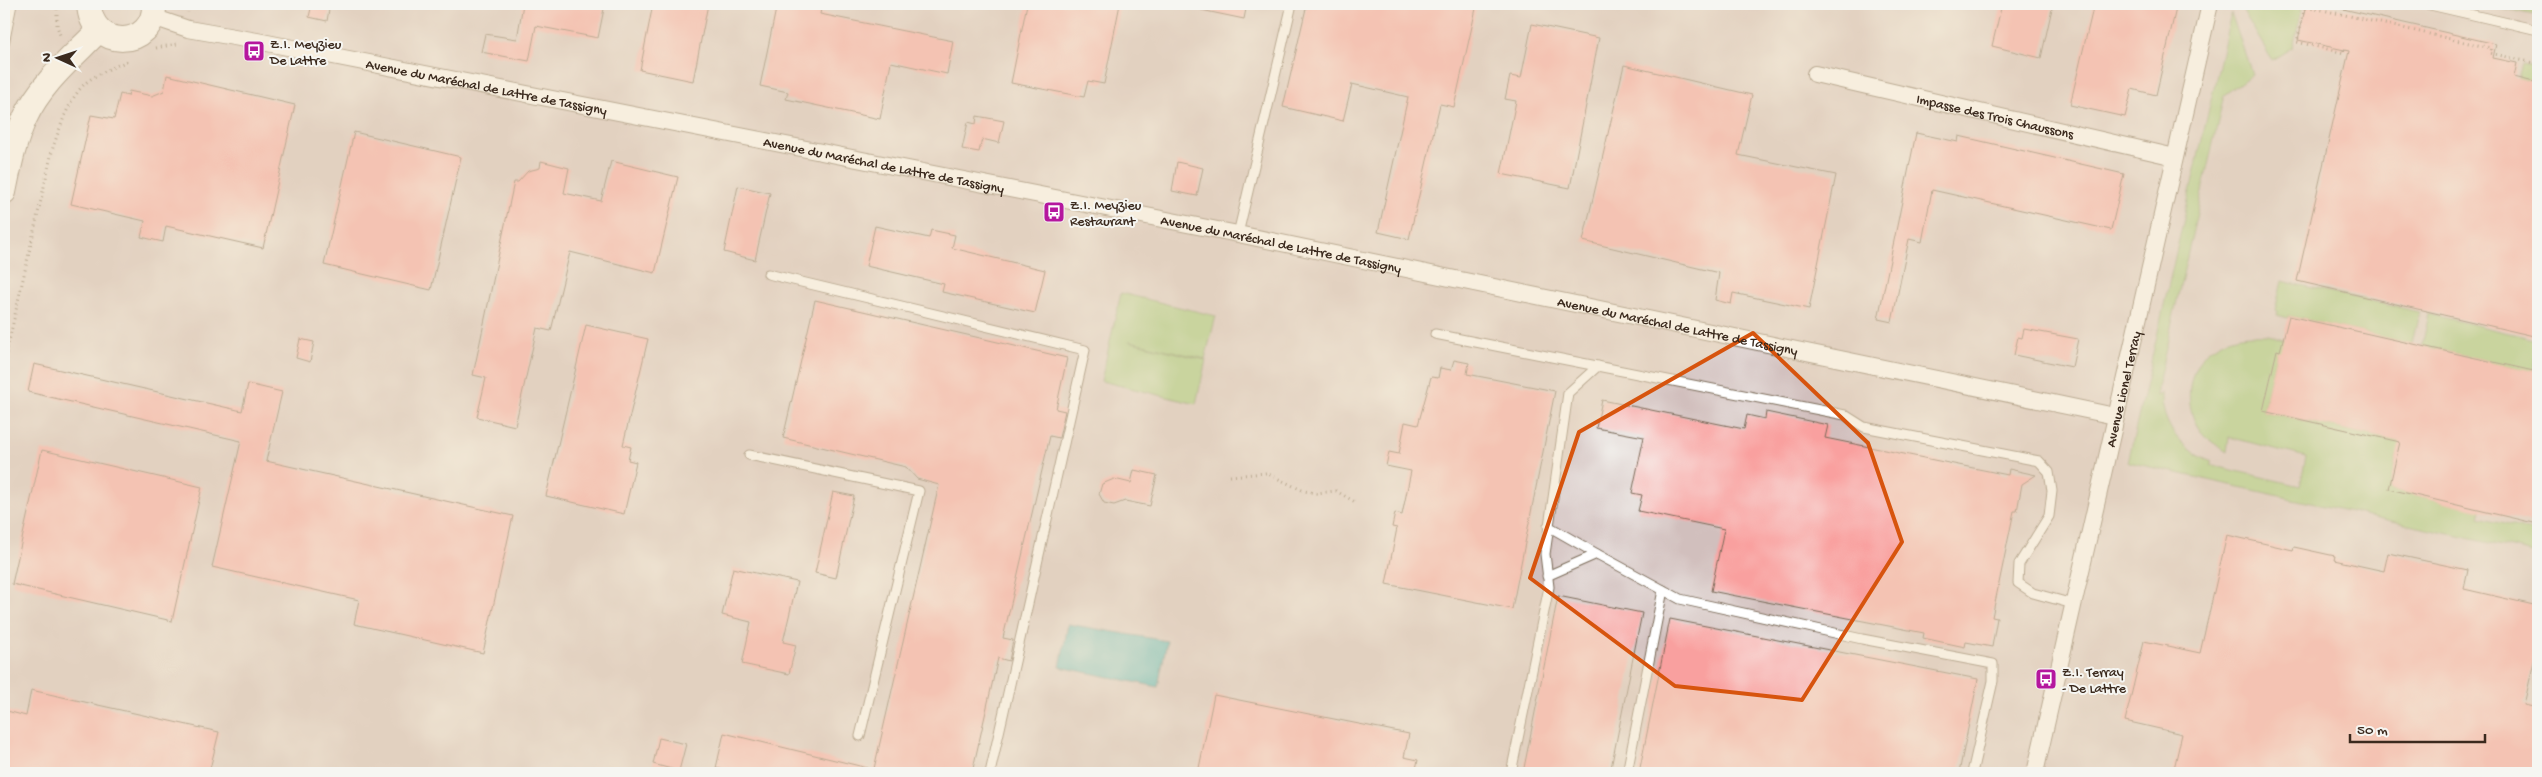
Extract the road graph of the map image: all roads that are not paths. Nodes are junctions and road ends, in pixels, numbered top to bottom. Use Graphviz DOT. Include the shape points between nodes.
graph roads {
  1 [pos="12,4"];
  2 [pos="90,4"];
  3 [pos="1292,4"];
  4 [pos="2210,4"];
  5 [pos="2426,4"];
  6 [pos="154,10"];
  7 [pos="99,30"];
  8 [pos="2538,30"];
  9 [pos="4,44"];
  10 [pos="1815,74"];
  11 [pos="2175,157"];
  12 [pos="4,192"];
  13 [pos="1238,234"];
  14 [pos="768,274"];
  15 [pos="1435,334"];
  16 [pos="1598,366"];
  17 [pos="2115,416"];
  18 [pos="750,455"];
  19 [pos="1548,526"];
  20 [pos="1597,554"];
  21 [pos="1547,576"];
  22 [pos="1663,590"];
  23 [pos="2073,604"];
  24 [pos="860,736"];
  25 [pos="990,773"];
  26 [pos="1511,773"];
  27 [pos="1627,773"];
  28 [pos="1972,773"];
  29 [pos="2035,773"];
  1 -- 9 [label="lane"];
  2 -- 7 [label="street" via="93,22"];
  3 -- 13 [label="lane"];
  4 -- 11 [label="street, Avenue Lionel Terray"];
  5 -- 8 [label="lane"];
  6 -- 7 [label="street" via="148,26 130,38 113,38"];
  6 -- 13 [label="street, Avenue du Maréchal de Lattre de Tassigny" via="188,29"];
  7 -- 12 [label="street" via="44,86 24,118"];
  10 -- 11 [label="street, Impasse des Trois Chaussons"];
  11 -- 17 [label="street, Avenue Lionel Terray"];
  13 -- 17 [label="street, Avenue du Maréchal de Lattre de Tassigny"];
  14 -- 25 [label="lane" via="1085,350"];
  15 -- 16 [label="lane"];
  16 -- 19 [label="lane" via="1568,393"];
  16 -- 23 [label="lane" via="1845,416 1864,427 2039,461 2049,472 2052,491 2049,516 2020,564 2018,583 2033,593"];
  17 -- 23 [label="street, Avenue Lionel Terray"];
  18 -- 24 [label="lane" via="919,491"];
  19 -- 20 [label="lane"];
  19 -- 21 [label="lane"];
  20 -- 21 [label="lane"];
  20 -- 22 [label="lane"];
  21 -- 26 [label="lane" via="1549,587"];
  22 -- 27 [label="lane"];
  22 -- 28 [label="lane" via="1680,599 1862,640 1993,664 1993,681"];
  23 -- 29 [label="street, Avenue Lionel Terray"];
}
